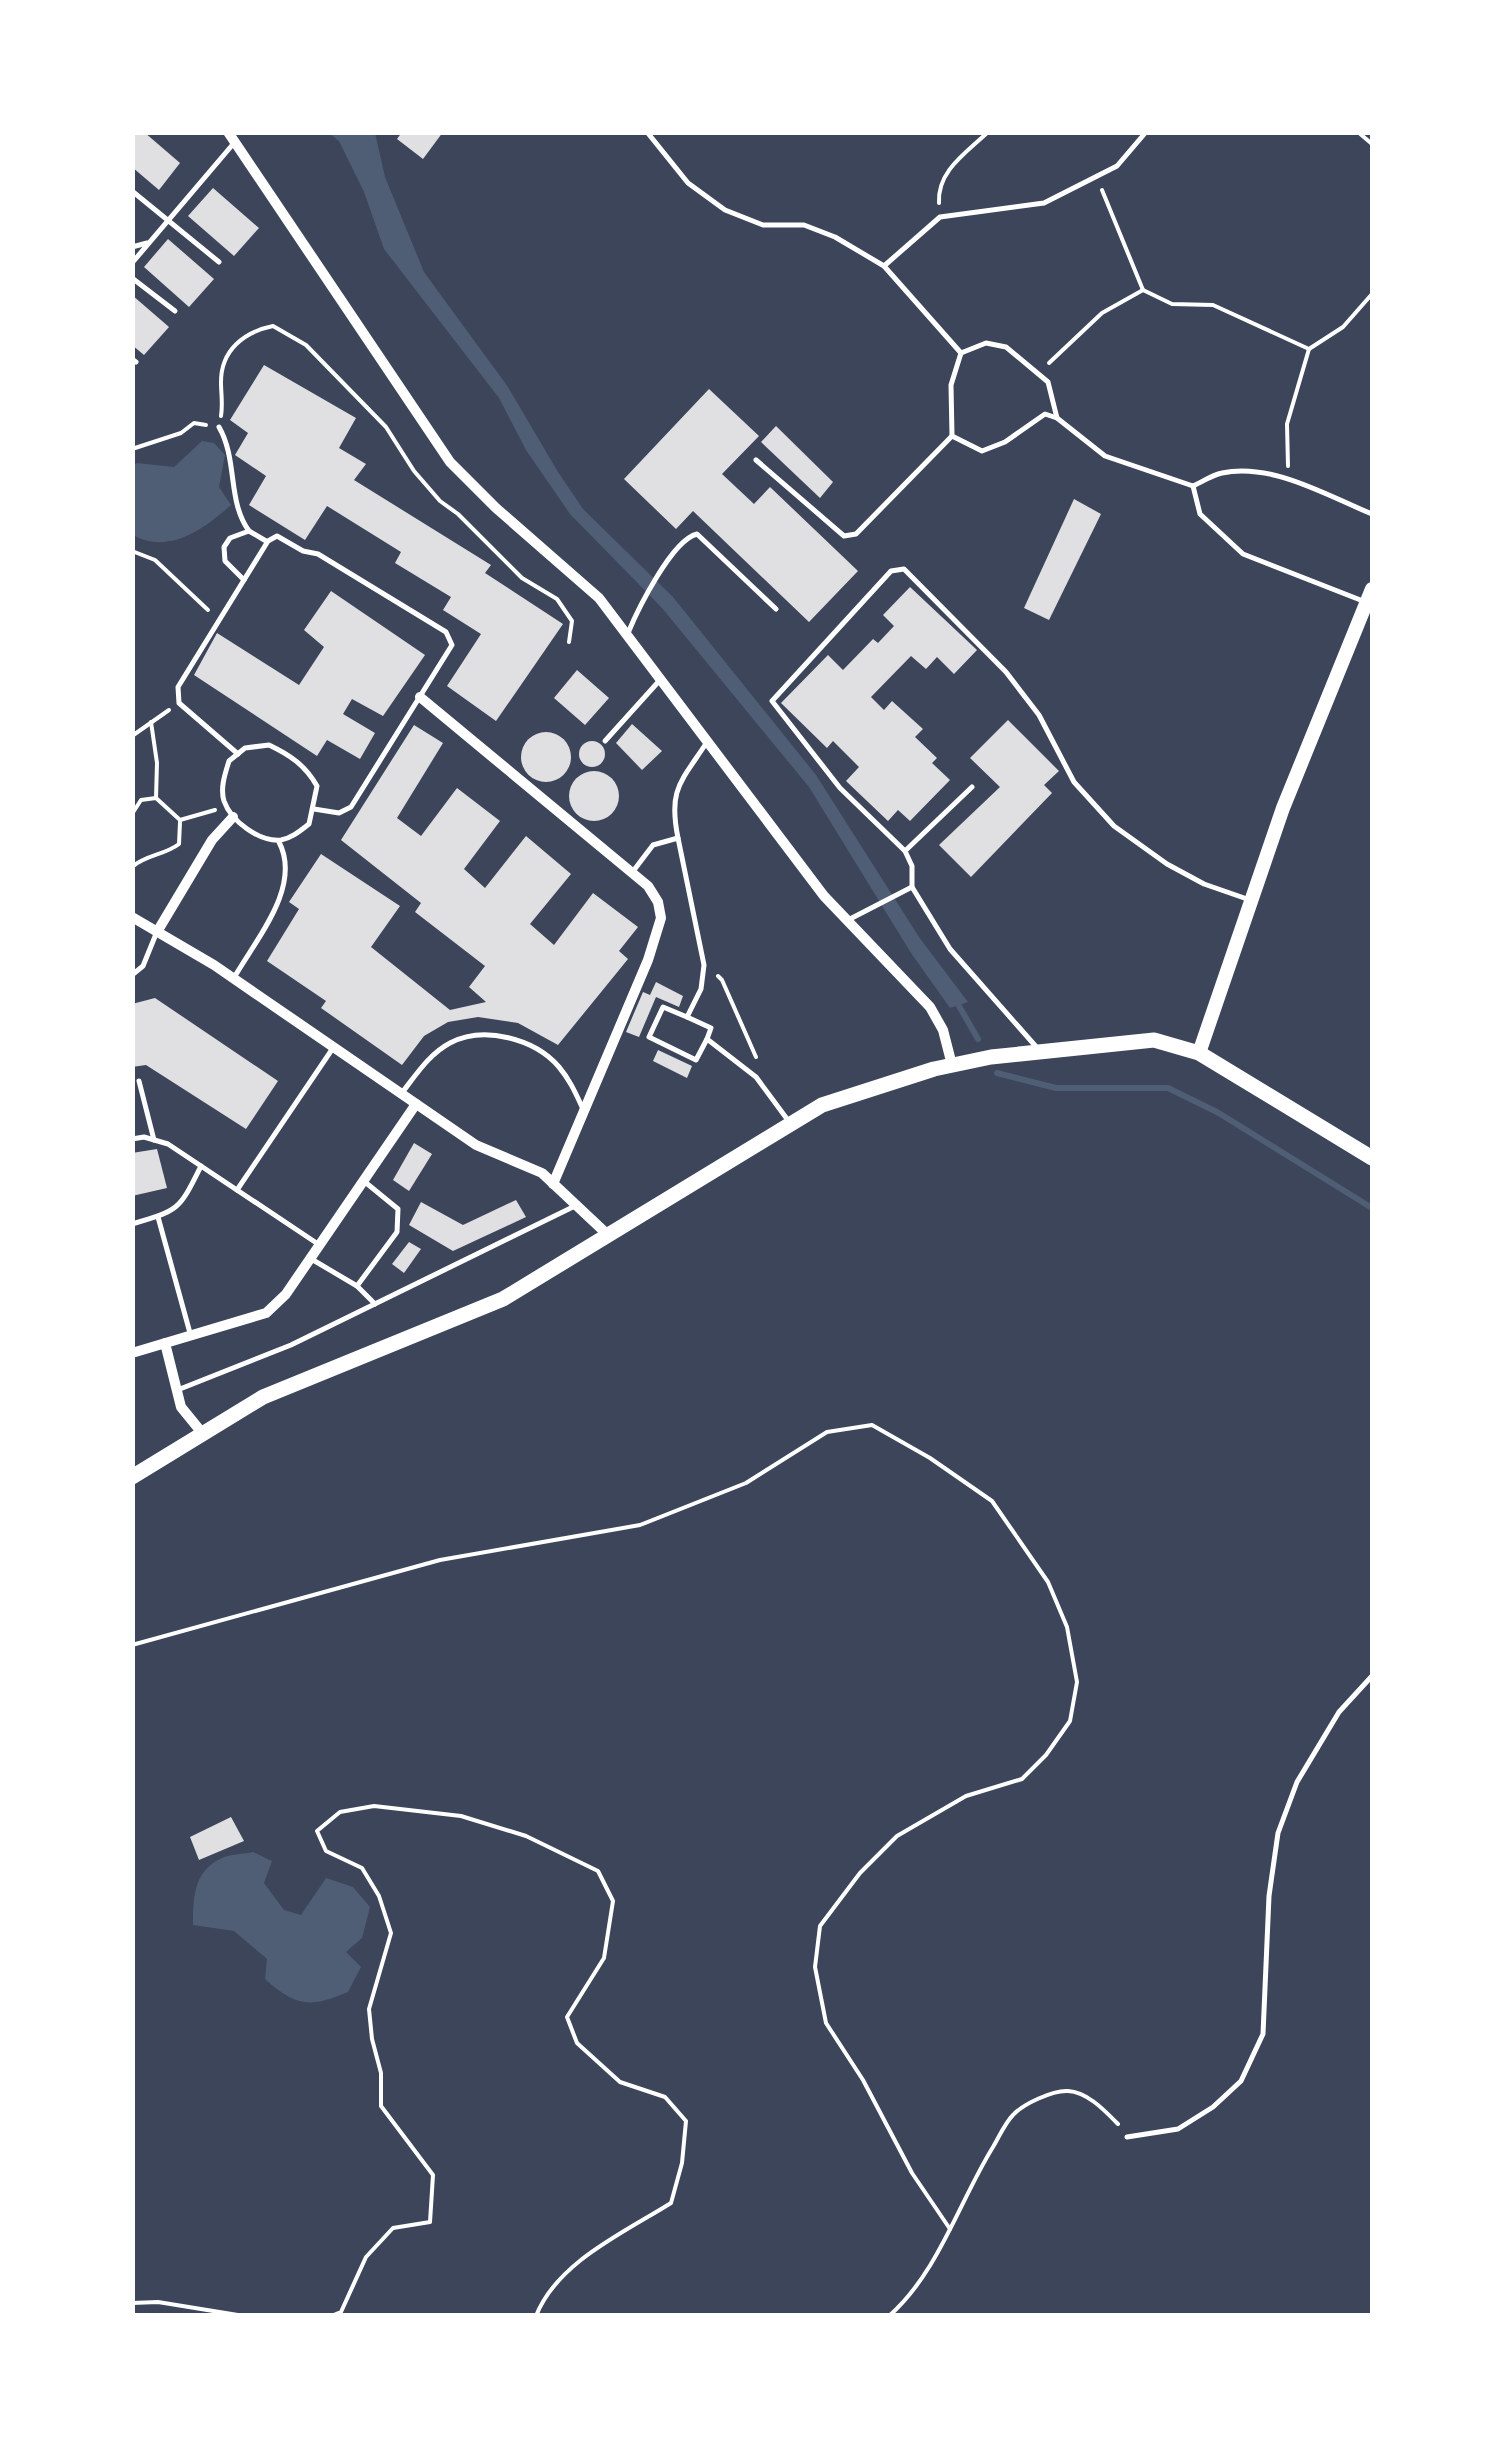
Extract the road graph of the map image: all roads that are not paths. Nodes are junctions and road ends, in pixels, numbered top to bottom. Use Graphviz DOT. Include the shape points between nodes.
graph roads {
  1 [pos="647,132"];
  2 [pos="1146,132"];
  3 [pos="232,137"];
  4 [pos="132,191"];
  5 [pos="168,221"];
  6 [pos="150,242"];
  7 [pos="132,248"];
  8 [pos="219,262"];
  9 [pos="132,264"];
  10 [pos="884,266"];
  11 [pos="132,278"];
  12 [pos="174,310"];
  13 [pos="961,353"];
  14 [pos="1056,418"];
  15 [pos="219,427"];
  16 [pos="952,436"];
  17 [pos="756,460"];
  18 [pos="1193,486"];
  19 [pos="1372,514"];
  20 [pos="249,530"];
  21 [pos="268,541"];
  22 [pos="244,580"];
  23 [pos="1370,596"];
  24 [pos="776,609"];
  25 [pos="627,634"];
  26 [pos="662,678"];
  27 [pos="420,698"];
  28 [pos="708,740"];
  29 [pos="605,741"];
  30 [pos="238,754"];
  31 [pos="972,787"];
  32 [pos="314,809"];
  33 [pos="230,812"];
  34 [pos="678,838"];
  35 [pos="278,840"];
  36 [pos="904,851"];
  37 [pos="632,873"];
  38 [pos="912,887"];
  39 [pos="1251,901"];
  40 [pos="132,917"];
  41 [pos="848,920"];
  42 [pos="157,932"];
  43 [pos="132,975"];
  44 [pos="233,978"];
  45 [pos="688,1017"];
  46 [pos="707,1039"];
  47 [pos="334,1047"];
  48 [pos="1041,1052"];
  49 [pos="1199,1053"];
  50 [pos="952,1065"];
  51 [pos="140,1082"];
  52 [pos="402,1094"];
  53 [pos="416,1104"];
  54 [pos="584,1112"];
  55 [pos="791,1124"];
  56 [pos="132,1139"];
  57 [pos="154,1140"];
  58 [pos="1372,1158"];
  59 [pos="202,1166"];
  60 [pos="363,1180"];
  61 [pos="553,1184"];
  62 [pos="237,1190"];
  63 [pos="577,1205"];
  64 [pos="158,1216"];
  65 [pos="132,1224"];
  66 [pos="608,1235"];
  67 [pos="319,1245"];
  68 [pos="310,1258"];
  69 [pos="358,1286"];
  70 [pos="376,1304"];
  71 [pos="191,1336"];
  72 [pos="165,1344"];
  73 [pos="133,1352"];
  74 [pos="177,1390"];
  75 [pos="203,1434"];
  76 [pos="132,1477"];
  77 [pos="1372,1676"];
  78 [pos="1127,2138"];
  1 -- 10 [label="lane" via="688,183 725,210 763,225 804,225"];
  2 -- 10 [label="lane" via="1117,166 1044,204 940,218"];
  3 -- 5 [label="lane"];
  3 -- 25 [label="street" via="450,462 599,598"];
  4 -- 5 [label="lane"];
  5 -- 6 [label="lane"];
  5 -- 8 [label="lane"];
  6 -- 7 [label="lane"];
  6 -- 9 [label="lane"];
  10 -- 13 [label="lane"];
  11 -- 12 [label="lane"];
  13 -- 14 [label="lane" via="986,342 1006,347 1048,382"];
  13 -- 16 [label="lane" via="950,385"];
  14 -- 16 [label="lane" via="1045,414 982,451"];
  14 -- 18 [label="lane" via="1105,456"];
  15 -- 20 [label="lane" via="229,444 238,515"];
  16 -- 17 [label="lane" via="856,534 844,536"];
  18 -- 19 [label="lane" via="1221,473 1254,472"];
  18 -- 23 [label="lane" via="1200,514 1242,554"];
  20 -- 21 [label="lane"];
  20 -- 22 [label="lane" via="224,547 226,561"];
  21 -- 22 [label="lane"];
  21 -- 27 [label="lane" via="277,536 318,554 446,632 452,645"];
  22 -- 30 [label="lane" via="178,687 179,703"];
  23 -- 39 [label="street"];
  24 -- 25 [label="lane" via="697,534 660,574"];
  25 -- 26 [label="street"];
  26 -- 28 [label="street"];
  26 -- 29 [label="lane"];
  27 -- 32 [label="lane" via="351,807 340,813"];
  27 -- 37 [label="street"];
  28 -- 34 [label="lane" via="676,789"];
  28 -- 41 [label="street"];
  30 -- 32 [label="lane" via="268,745 291,756 317,786"];
  30 -- 33 [label="lane" via="223,780"];
  31 -- 36 [label="lane"];
  32 -- 35 [label="lane" via="309,824"];
  33 -- 35 [label="lane" via="255,834"];
  33 -- 42 [label="street"];
  34 -- 37 [label="lane" via="653,845"];
  34 -- 45 [label="lane" via="704,965"];
  35 -- 44 [label="lane" via="287,858 283,890"];
  36 -- 38 [label="lane"];
  36 -- 39 [label="lane" via="840,788 772,700 891,570 904,569 1006,672 1039,715 1074,782 1114,826 1167,864"];
  37 -- 54 [label="street" via="648,886 661,918"];
  38 -- 41 [label="lane"];
  38 -- 48 [label="lane" via="950,949"];
  39 -- 49 [label="street"];
  40 -- 42 [label="street"];
  41 -- 50 [label="street" via="930,1007"];
  42 -- 43 [label="lane"];
  42 -- 44 [label="street"];
  44 -- 47 [label="street"];
  45 -- 46 [label="lane" via="711,1028"];
  45 -- 46 [label="lane" via="663,1007 649,1037 696,1060"];
  46 -- 55 [label="lane" via="756,1077"];
  47 -- 52 [label="street"];
  47 -- 62 [label="lane"];
  48 -- 49 [label="main road" via="1154,1040"];
  48 -- 50 [label="main road"];
  49 -- 58 [label="main road"];
  50 -- 55 [label="main road" via="822,1105"];
  51 -- 57 [label="lane"];
  52 -- 53 [label="street"];
  52 -- 54 [label="lane" via="452,1041 498,1037 518,1040 557,1064"];
  53 -- 60 [label="street"];
  53 -- 61 [label="street" via="476,1145"];
  54 -- 61 [label="street"];
  55 -- 66 [label="main road"];
  56 -- 57 [label="lane"];
  57 -- 59 [label="lane"];
  59 -- 62 [label="lane"];
  59 -- 64 [label="lane" via="182,1204"];
  60 -- 67 [label="street"];
  60 -- 69 [label="lane" via="398,1208 397,1232"];
  61 -- 63 [label="street"];
  62 -- 67 [label="lane"];
  63 -- 66 [label="street"];
  63 -- 70 [label="lane"];
  64 -- 65 [label="lane"];
  64 -- 71 [label="lane"];
  66 -- 75 [label="main road" via="503,1299 263,1397"];
  67 -- 68 [label="street"];
  68 -- 69 [label="lane"];
  68 -- 71 [label="street" via="266,1313"];
  69 -- 70 [label="lane"];
  70 -- 74 [label="lane"];
  71 -- 72 [label="street"];
  72 -- 73 [label="street"];
  72 -- 74 [label="street"];
  74 -- 75 [label="street" via="181,1407"];
  75 -- 76 [label="main road"];
  77 -- 78 [label="lane" via="1339,1712 1297,1782 1278,1832 1263,2034 1241,2082 1178,2129"];
}
